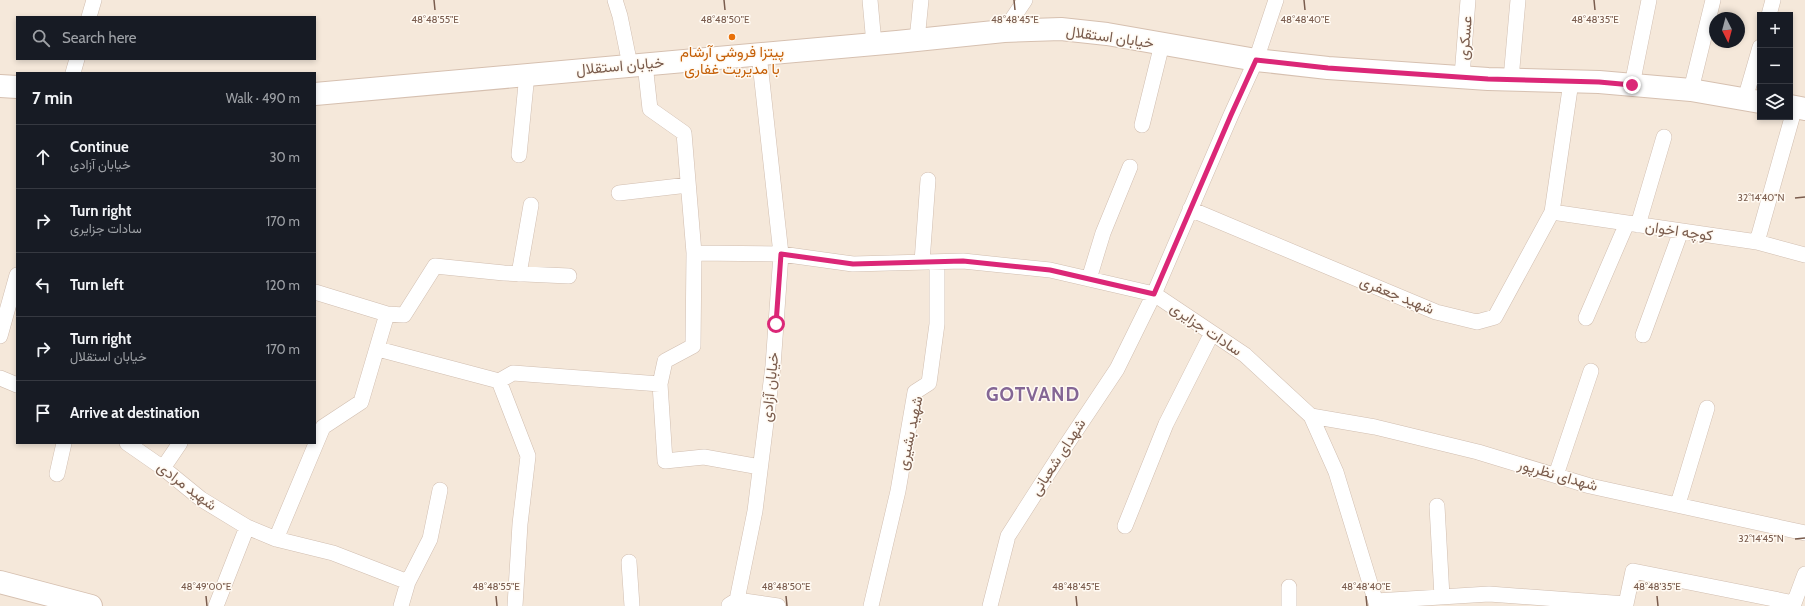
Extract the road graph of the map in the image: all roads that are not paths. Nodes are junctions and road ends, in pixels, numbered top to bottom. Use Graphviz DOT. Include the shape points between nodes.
graph roads {
  1 [pos="94,0"];
  2 [pos="615,0"];
  3 [pos="870,0"];
  4 [pos="921,0"];
  5 [pos="1026,0"];
  6 [pos="1276,0"];
  7 [pos="1468,0"];
  8 [pos="1518,0"];
  9 [pos="1648,0"];
  10 [pos="1713,0"];
  11 [pos="1773,0"];
  12 [pos="1770,12"];
  13 [pos="89,16"];
  14 [pos="1004,31"];
  15 [pos="917,40"];
  16 [pos="874,44"];
  17 [pos="1162,44"];
  18 [pos="1760,48"];
  19 [pos="759,54"];
  20 [pos="77,60"];
  21 [pos="1256,60"];
  22 [pos="638,64"];
  23 [pos="73,72"];
  24 [pos="527,74"];
  25 [pos="1462,76"];
  26 [pos="1511,79"];
  27 [pos="1571,82"];
  28 [pos="1632,85"];
  29 [pos="0,86"];
  30 [pos="16,87"];
  31 [pos="1691,90"];
  32 [pos="316,94"];
  33 [pos="1753,100"];
  34 [pos="1797,107"];
  35 [pos="1142,125"];
  36 [pos="1664,137"];
  37 [pos="519,155"];
  38 [pos="1130,167"];
  39 [pos="928,180"];
  40 [pos="688,185"];
  41 [pos="619,193"];
  42 [pos="531,205"];
  43 [pos="1190,210"];
  44 [pos="1552,212"];
  45 [pos="1632,224"];
  46 [pos="1681,231"];
  47 [pos="1757,242"];
  48 [pos="694,253"];
  49 [pos="781,254"];
  50 [pos="1805,255"];
  51 [pos="930,262"];
  52 [pos="519,274"];
  53 [pos="569,276"];
  54 [pos="16,279"];
  55 [pos="1089,279"];
  56 [pos="316,292"];
  57 [pos="1154,294"];
  58 [pos="387,314"];
  59 [pos="1586,318"];
  60 [pos="1212,333"];
  61 [pos="1644,335"];
  62 [pos="0,336"];
  63 [pos="378,349"];
  64 [pos="1591,371"];
  65 [pos="0,378"];
  66 [pos="499,381"];
  67 [pos="660,384"];
  68 [pos="16,385"];
  69 [pos="1707,408"];
  70 [pos="1311,416"];
  71 [pos="64,444"];
  72 [pos="128,444"];
  73 [pos="179,444"];
  74 [pos="163,468"];
  75 [pos="760,468"];
  76 [pos="57,474"];
  77 [pos="1556,475"];
  78 [pos="440,490"];
  79 [pos="1678,504"];
  80 [pos="1437,506"];
  81 [pos="1125,526"];
  82 [pos="247,527"];
  83 [pos="1805,533"];
  84 [pos="276,539"];
  85 [pos="629,562"];
  86 [pos="1805,574"];
  87 [pos="4,582"];
  88 [pos="408,582"];
  89 [pos="1290,587"];
  90 [pos="1442,597"];
  91 [pos="1377,603"];
  92 [pos="733,604"];
  93 [pos="1794,604"];
  94 [pos="91,606"];
  95 [pos="216,606"];
  96 [pos="401,606"];
  97 [pos="515,606"];
  98 [pos="632,606"];
  99 [pos="778,606"];
  100 [pos="871,606"];
  101 [pos="990,606"];
  102 [pos="1289,606"];
  1 -- 13 [label="street"];
  2 -- 22 [label="street"];
  3 -- 16 [label="street"];
  4 -- 15 [label="street"];
  5 -- 14 [label="street"];
  6 -- 21 [label="street"];
  7 -- 25 [label="street, عسکری"];
  8 -- 26 [label="street"];
  9 -- 28 [label="street"];
  10 -- 31 [label="street"];
  11 -- 12 [label="street"];
  14 -- 15 [label="street, خیابان استقلال"];
  14 -- 17 [label="street, خیابان استقلال" via="1062,29"];
  15 -- 16 [label="street, خیابان استقلال"];
  16 -- 19 [label="street, خیابان استقلال"];
  17 -- 21 [label="street, خیابان استقلال"];
  17 -- 35 [label="street"];
  18 -- 33 [label="street"];
  19 -- 22 [label="street, خیابان استقلال"];
  19 -- 49 [label="street, خیابان آزادی"];
  20 -- 23 [label="street"];
  21 -- 25 [label="street, خیابان استقلال" via="1328,68"];
  21 -- 43 [label="street, شهدای شعبانی"];
  22 -- 24 [label="street, خیابان استقلال"];
  22 -- 40 [label="street" via="650,109 684,133"];
  24 -- 32 [label="street, خیابان استقلال"];
  24 -- 37 [label="street"];
  25 -- 26 [label="street, خیابان استقلال"];
  26 -- 27 [label="street, خیابان استقلال"];
  27 -- 28 [label="street, خیابان استقلال"];
  27 -- 44 [label="street, شهید جعفری"];
  28 -- 31 [label="street, خیابان استقلال"];
  29 -- 30 [label="street"];
  31 -- 33 [label="street, خیابان استقلال"];
  34 -- 47 [label="street"];
  36 -- 45 [label="street"];
  38 -- 55 [label="street" via="1103,233"];
  39 -- 51 [label="street, شهید بشیری"];
  40 -- 41 [label="street"];
  40 -- 48 [label="street"];
  42 -- 52 [label="street"];
  43 -- 44 [label="street, شهید جعفری" via="1436,312 1477,322 1495,318"];
  43 -- 57 [label="street, شهدای شعبانی"];
  44 -- 45 [label="street, کوچه اخوان"];
  45 -- 46 [label="street, کوچه اخوان"];
  45 -- 59 [label="street"];
  46 -- 47 [label="street, کوچه اخوان"];
  46 -- 61 [label="street"];
  47 -- 50 [label="street, کوچه اخوان"];
  48 -- 49 [label="street, سادات جزایری"];
  48 -- 67 [label="street" via="693,346 665,361"];
  49 -- 51 [label="street, سادات جزایری" via="853,264"];
  49 -- 75 [label="street, خیابان آزادی" via="773,366"];
  51 -- 55 [label="street, سادات جزایری" via="963,261 1050,270"];
  51 -- 100 [label="street, شهید بشیری" via="937,324 929,383 915,392 898,491"];
  52 -- 53 [label="street"];
  52 -- 58 [label="street" via="435,266 404,315"];
  54 -- 62 [label="street"];
  55 -- 57 [label="street, سادات جزایری"];
  56 -- 58 [label="street"];
  57 -- 60 [label="street, سادات جزایری"];
  57 -- 101 [label="street, شهدای شعبانی" via="1117,369 1008,536"];
  58 -- 63 [label="street"];
  60 -- 70 [label="street, سادات جزایری" via="1245,354"];
  60 -- 81 [label="street" via="1166,424"];
  63 -- 66 [label="street"];
  63 -- 84 [label="street" via="362,402 323,428"];
  64 -- 77 [label="street"];
  65 -- 68 [label="street"];
  66 -- 67 [label="street" via="513,373"];
  66 -- 97 [label="street" via="528,456 520,524"];
  67 -- 75 [label="street" via="665,461 704,457"];
  69 -- 79 [label="street"];
  70 -- 77 [label="street, شهدای نظرپور" via="1375,427 1478,452"];
  70 -- 91 [label="street, سادات جزایری" via="1336,472"];
  71 -- 76 [label="street"];
  72 -- 74 [label="street, شهید مرادی"];
  73 -- 74 [label="street"];
  74 -- 82 [label="street, شهید مرادی" via="201,499"];
  75 -- 92 [label="street, خیابان آزادی" via="755,511"];
  77 -- 79 [label="street, شهدای نظرپور" via="1590,486"];
  78 -- 88 [label="street" via="430,538"];
  79 -- 83 [label="street, شهدای نظرپور"];
  80 -- 90 [label="street"];
  82 -- 84 [label="street, شهید مرادی"];
  82 -- 95 [label="street"];
  84 -- 88 [label="street, شهید مرادی" via="333,553"];
  85 -- 98 [label="street"];
  86 -- 93 [label="street"];
  87 -- 94 [label="street"];
  88 -- 96 [label="street"];
  89 -- 102 [label="street"];
  90 -- 91 [label="street"];
  90 -- 93 [label="street" via="1489,594 1626,604 1633,571"];
  92 -- 99 [label="street"];
}
